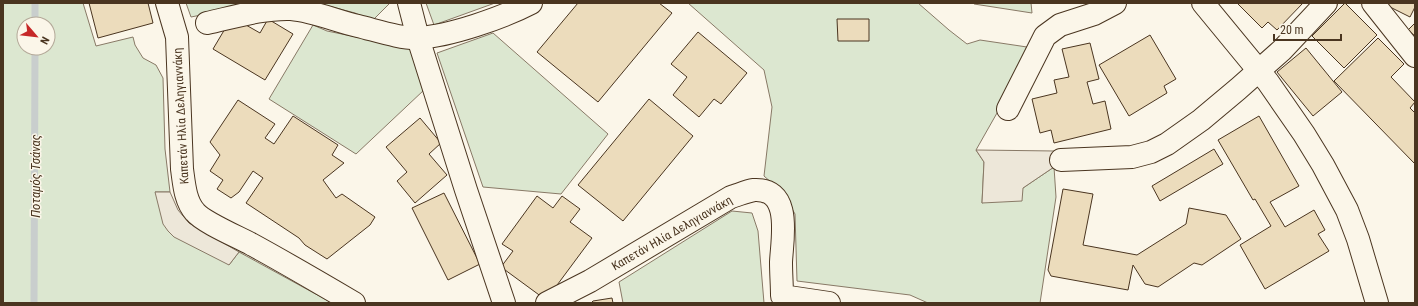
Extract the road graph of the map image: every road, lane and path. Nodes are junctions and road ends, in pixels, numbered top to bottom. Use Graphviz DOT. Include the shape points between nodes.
graph roads {
  1 [pos="167,3"];
  2 [pos="409,3"];
  3 [pos="531,3"];
  4 [pos="1115,3"];
  5 [pos="1203,3"];
  6 [pos="1326,3"];
  7 [pos="1373,3"];
  8 [pos="207,23"];
  9 [pos="418,38"];
  10 [pos="1415,56"];
  11 [pos="1259,70"];
  12 [pos="1008,109"];
  13 [pos="1061,160"];
  14 [pos="782,300"];
  15 [pos="354,303"];
  16 [pos="504,303"];
  17 [pos="547,303"];
  18 [pos="829,303"];
  19 [pos="1377,303"];
  1 -- 15 [label="street, Καπετάν Ηλία Δεληγιαννάκη" via="177,37 182,169 185,190 195,213"];
  2 -- 9 [label="street"];
  3 -- 9 [label="street" via="463,29"];
  4 -- 12 [label="street" via="1094,14 1060,25 1045,36"];
  5 -- 11 [label="street"];
  6 -- 11 [label="street"];
  7 -- 10 [label="street"];
  8 -- 9 [label="street" via="259,12 291,9"];
  9 -- 16 [label="street"];
  11 -- 13 [label="street" via="1201,120 1151,152 1132,157"];
  11 -- 19 [label="street" via="1304,134 1338,191 1358,239"];
  14 -- 17 [label="street, Καπετάν Ηλία Δεληγιαννάκη" via="783,217 774,196 754,190 731,197"];
  14 -- 18 [label="street, Καπετάν Ηλία Δεληγιαννάκη"];
}
